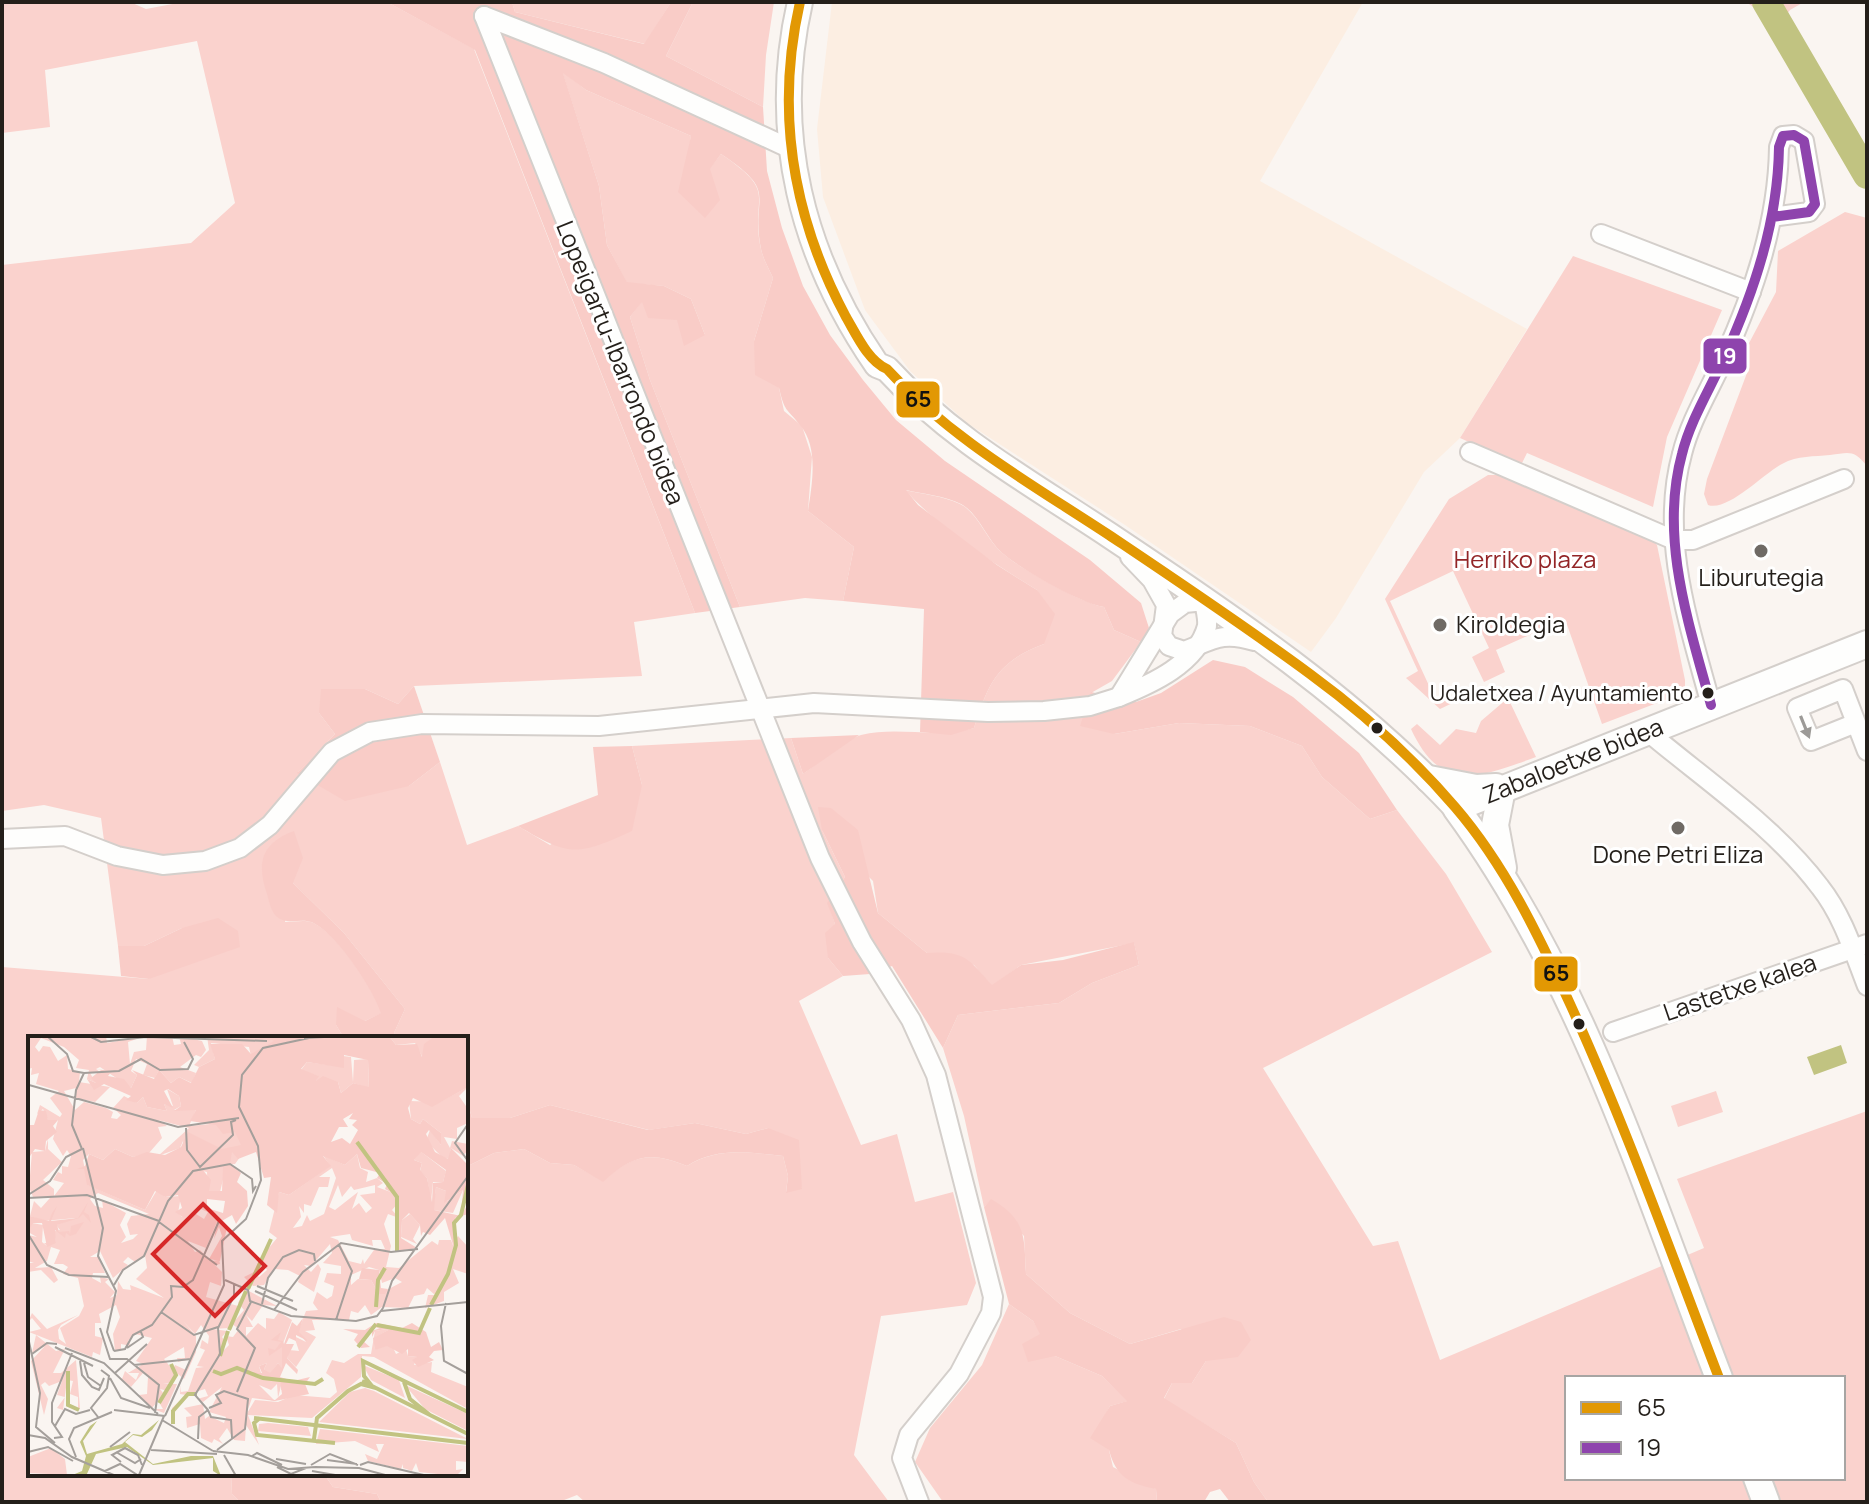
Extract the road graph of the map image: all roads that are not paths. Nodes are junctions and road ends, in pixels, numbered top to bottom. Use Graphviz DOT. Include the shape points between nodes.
graph roads {
  1 [pos="800,2"];
  2 [pos="812,2"];
  3 [pos="791,149"];
  4 [pos="1772,217"];
  5 [pos="1601,234"];
  6 [pos="1751,292"];
  7 [pos="887,369"];
  8 [pos="1470,452"];
  9 [pos="1844,479"];
  10 [pos="1109,535"];
  11 [pos="1674,540"];
  12 [pos="1204,601"];
  13 [pos="1162,624"];
  14 [pos="1867,644"];
  15 [pos="1197,646"];
  16 [pos="1271,646"];
  17 [pos="1119,697"];
  18 [pos="1711,705"];
  19 [pos="762,709"];
  20 [pos="1856,723"];
  21 [pos="1647,731"];
  22 [pos="1867,751"];
  23 [pos="1429,779"];
  24 [pos="1505,788"];
  25 [pos="1456,808"];
  26 [pos="2,839"];
  27 [pos="1505,879"];
  28 [pos="1860,946"];
  29 [pos="1867,986"];
  30 [pos="1613,1032"];
  31 [pos="1718,1376"];
  32 [pos="1758,1480"];
  33 [pos="919,1502"];
  34 [pos="1766,1502"];
  1 -- 3 [label="main road" via="787,100"];
  2 -- 7 [label="main road" via="800,98 805,175 837,273 888,356"];
  3 -- 7 [label="main road" via="807,231 826,280 877,365"];
  3 -- 19 [label="street, Lopeigartu-Ibarrondo bidea" via="604,63 484,16"];
  4 -- 6 [label="street"];
  5 -- 6 [label="street"];
  6 -- 11 [label="street" via="1682,453 1673,506"];
  7 -- 10 [label="main road" via="933,416 980,453"];
  8 -- 11 [label="street"];
  9 -- 11 [label="street" via="1693,540"];
  10 -- 12 [label="main road"];
  10 -- 13 [label="street" via="1152,580 1166,605"];
  11 -- 18 [label="street"];
  12 -- 13 [label="street" via="1185,603"];
  12 -- 15 [label="street" via="1207,625"];
  12 -- 16 [label="main road"];
  13 -- 15 [label="street" via="1169,646 1184,651"];
  13 -- 17 [label="street"];
  14 -- 18 [label="main road, Zabaloetxe bidea"];
  15 -- 16 [label="street" via="1234,634"];
  15 -- 17 [label="street" via="1179,666"];
  16 -- 23 [label="main road" via="1377,729"];
  17 -- 19 [label="street" via="1044,711 814,703"];
  18 -- 21 [label="main road, Zabaloetxe bidea"];
  19 -- 26 [label="street" via="599,726 422,724 370,732 332,752 270,825 240,848 205,861 163,865 117,856 65,836"];
  19 -- 33 [label="street, Lopeigartu-Ibarrondo bidea" via="820,858 936,1075 978,1249 991,1281 991,1313 981,1335 959,1374 909,1435 902,1458"];
  20 -- 22 [label="street"];
  21 -- 24 [label="main road, Zabaloetxe bidea"];
  21 -- 28 [label="street" via="1795,858"];
  23 -- 24 [label="main road"];
  23 -- 25 [label="main road"];
  24 -- 25 [label="main road, Zabaloetxe bidea"];
  24 -- 27 [label="main road" via="1495,825"];
  25 -- 27 [label="main road"];
  27 -- 31 [label="main road" via="1556,972 1616,1110"];
  28 -- 29 [label="street"];
  28 -- 30 [label="street, Lastetxe kalea"];
  32 -- 34 [label="main road"];
}
